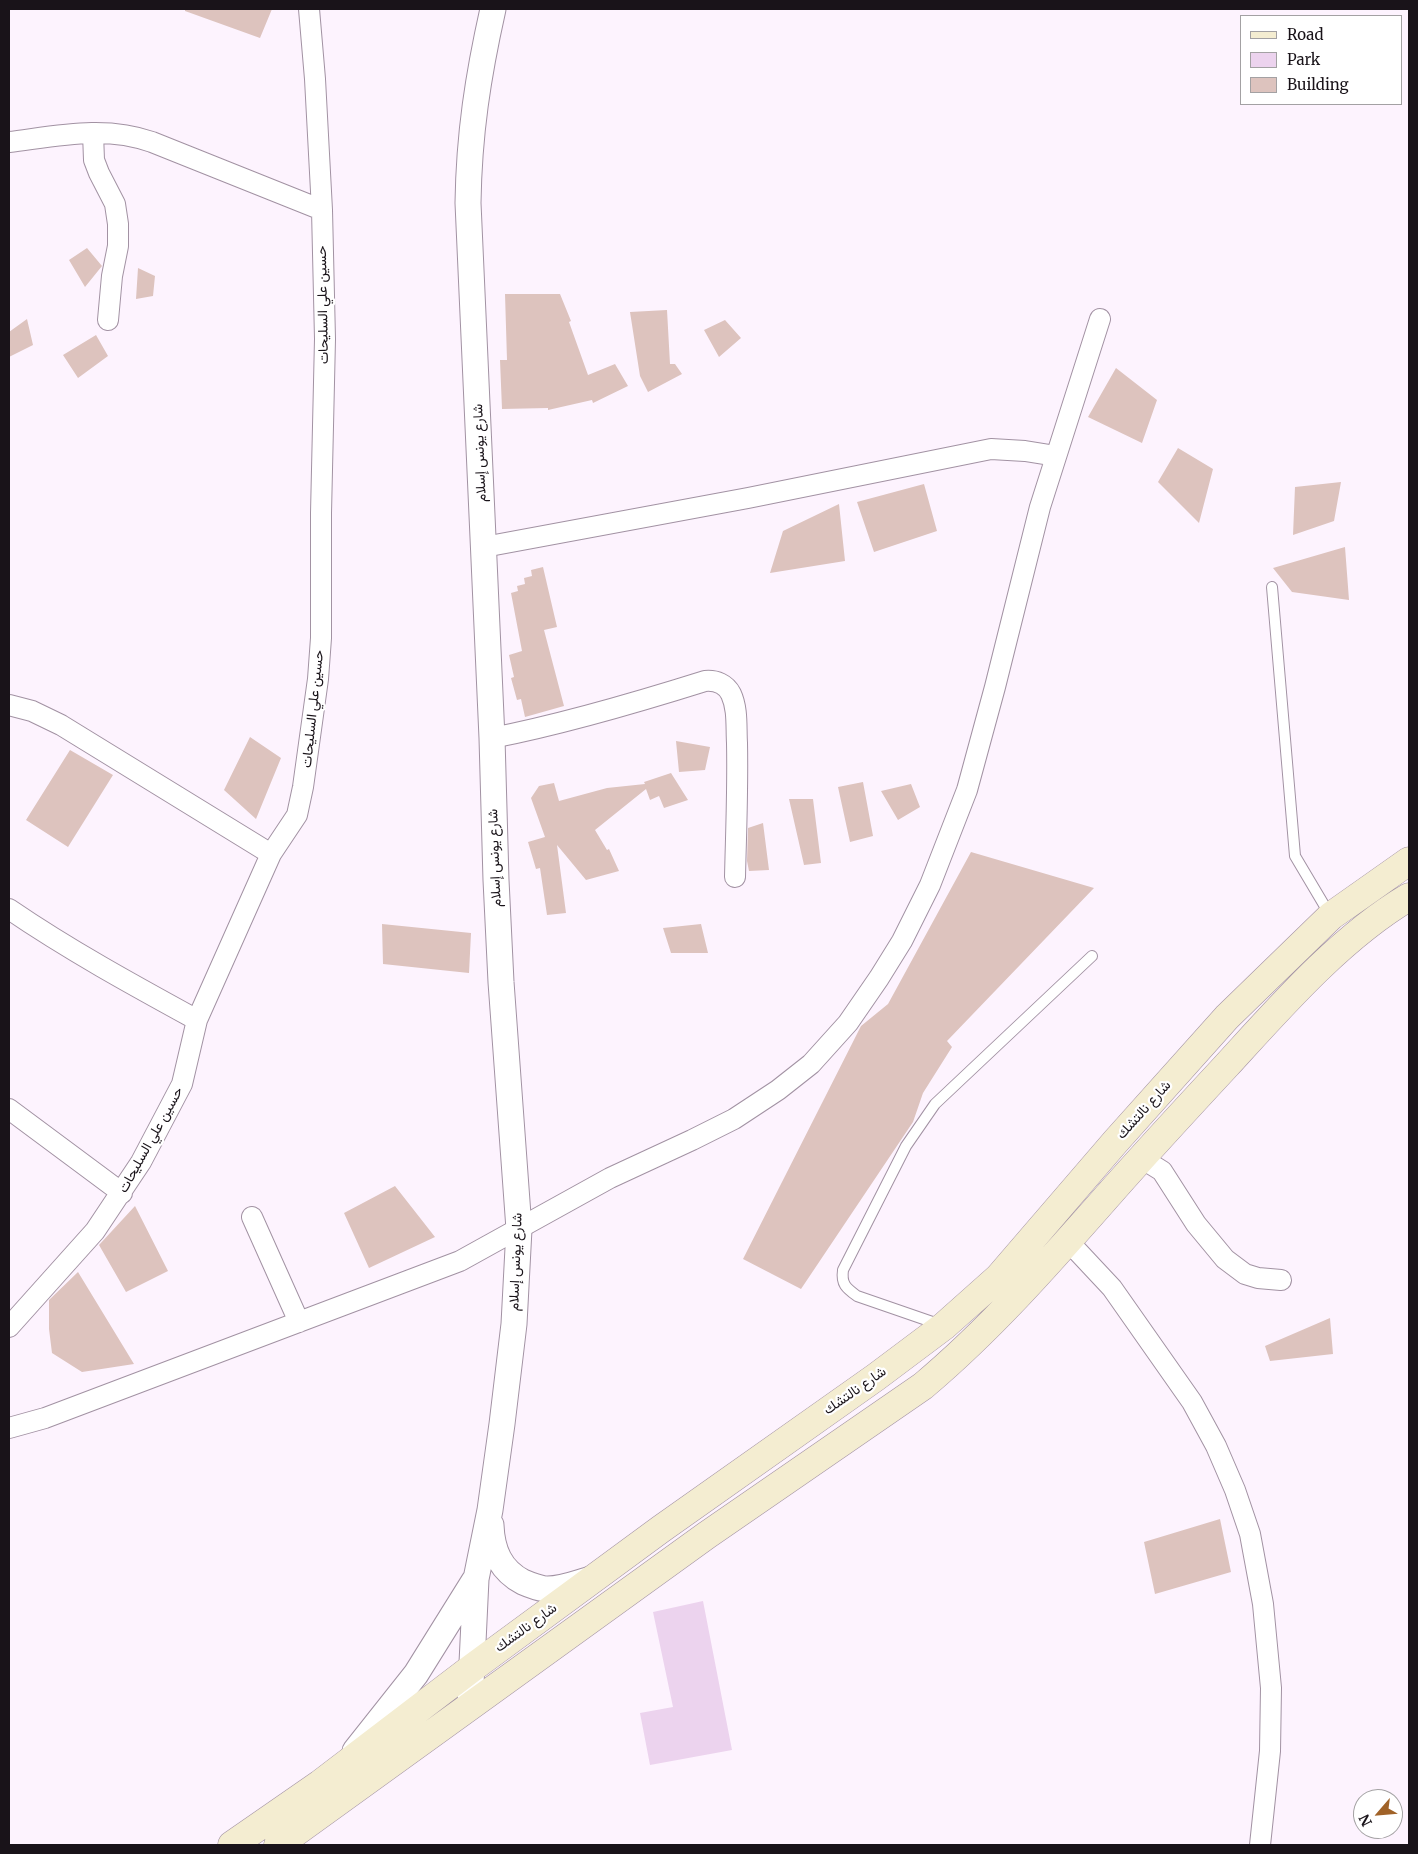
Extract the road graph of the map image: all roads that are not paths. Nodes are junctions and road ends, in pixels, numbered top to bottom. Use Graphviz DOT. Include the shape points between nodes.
graph roads {
  1 [pos="310,9"];
  2 [pos="493,9"];
  3 [pos="93,133"];
  4 [pos="9,142"];
  5 [pos="322,210"];
  6 [pos="1100,319"];
  7 [pos="108,320"];
  8 [pos="1056,456"];
  9 [pos="484,547"];
  10 [pos="1272,588"];
  11 [pos="9,705"];
  12 [pos="492,738"];
  13 [pos="271,854"];
  14 [pos="1409,860"];
  15 [pos="735,878"];
  16 [pos="1409,897"];
  17 [pos="9,909"];
  18 [pos="1331,916"];
  19 [pos="1092,956"];
  20 [pos="197,1020"];
  21 [pos="9,1109"];
  22 [pos="1141,1158"];
  23 [pos="122,1193"];
  24 [pos="252,1217"];
  25 [pos="520,1229"];
  26 [pos="1068,1241"];
  27 [pos="1281,1280"];
  28 [pos="298,1322"];
  29 [pos="944,1326"];
  30 [pos="9,1327"];
  31 [pos="9,1428"];
  32 [pos="490,1510"];
  33 [pos="595,1578"];
  34 [pos="476,1579"];
  35 [pos="472,1668"];
  36 [pos="470,1706"];
  37 [pos="342,1768"];
  38 [pos="232,1845"];
  39 [pos="278,1845"];
  40 [pos="1260,1845"];
  1 -- 5 [label="street, حسين علي السليحات"];
  2 -- 9 [label="street, شارع يونس إسلام" via="480,70 468,180"];
  3 -- 4 [label="street"];
  3 -- 5 [label="street" via="127,134 141,138"];
  3 -- 7 [label="street" via="94,160 115,204 118,224"];
  5 -- 13 [label="street, حسين علي السليحات" via="322,592 318,679 310,752 297,815"];
  6 -- 8 [label="street"];
  8 -- 9 [label="street" via="991,449"];
  8 -- 25 [label="street" via="968,790 930,885 902,941 854,1016 811,1064 734,1119 610,1178"];
  9 -- 12 [label="street, شارع يونس إسلام"];
  10 -- 18 [label="lane" via="1294,856"];
  11 -- 13 [label="street" via="32,711 61,725"];
  12 -- 15 [label="street" via="540,728 705,681 723,684 730,692 736,712"];
  12 -- 25 [label="street, شارع يونس إسلام" via="501,982"];
  13 -- 20 [label="street, حسين علي السليحات"];
  14 -- 18 [label="main road, شارع نالتشك"];
  16 -- 22 [label="main road" via="1361,931 1297,990"];
  17 -- 20 [label="street"];
  18 -- 29 [label="main road, شارع نالتشك" via="1227,1018 999,1277"];
  19 -- 29 [label="lane" via="935,1104 906,1146 843,1270 842,1281 857,1296"];
  20 -- 23 [label="street, حسين علي السليحات" via="182,1084"];
  21 -- 23 [label="street"];
  22 -- 26 [label="main road"];
  22 -- 27 [label="street" via="1162,1171 1196,1224 1224,1259 1245,1274"];
  23 -- 30 [label="street, حسين علي السليحات" via="78,1252"];
  24 -- 28 [label="street"];
  25 -- 28 [label="street" via="460,1261"];
  25 -- 32 [label="street, شارع يونس إسلام" via="514,1324"];
  26 -- 36 [label="main road" via="991,1325 923,1386"];
  26 -- 40 [label="street" via="1112,1288 1192,1402 1216,1446 1250,1534 1263,1604 1271,1688 1270,1751"];
  28 -- 31 [label="street" via="45,1418"];
  29 -- 33 [label="main road, شارع نالتشك"];
  32 -- 33 [label="street" via="496,1555 513,1576 546,1589"];
  32 -- 34 [label="street, شارع يونس إسلام"];
  33 -- 35 [label="main road, شارع نالتشك"];
  34 -- 35 [label="street, شارع يونس إسلام"];
  34 -- 37 [label="street" via="416,1674"];
  35 -- 36 [label="street, شارع يونس إسلام"];
  35 -- 37 [label="main road, شارع نالتشك"];
  36 -- 39 [label="main road"];
  37 -- 38 [label="main road, شارع نالتشك"];
}
